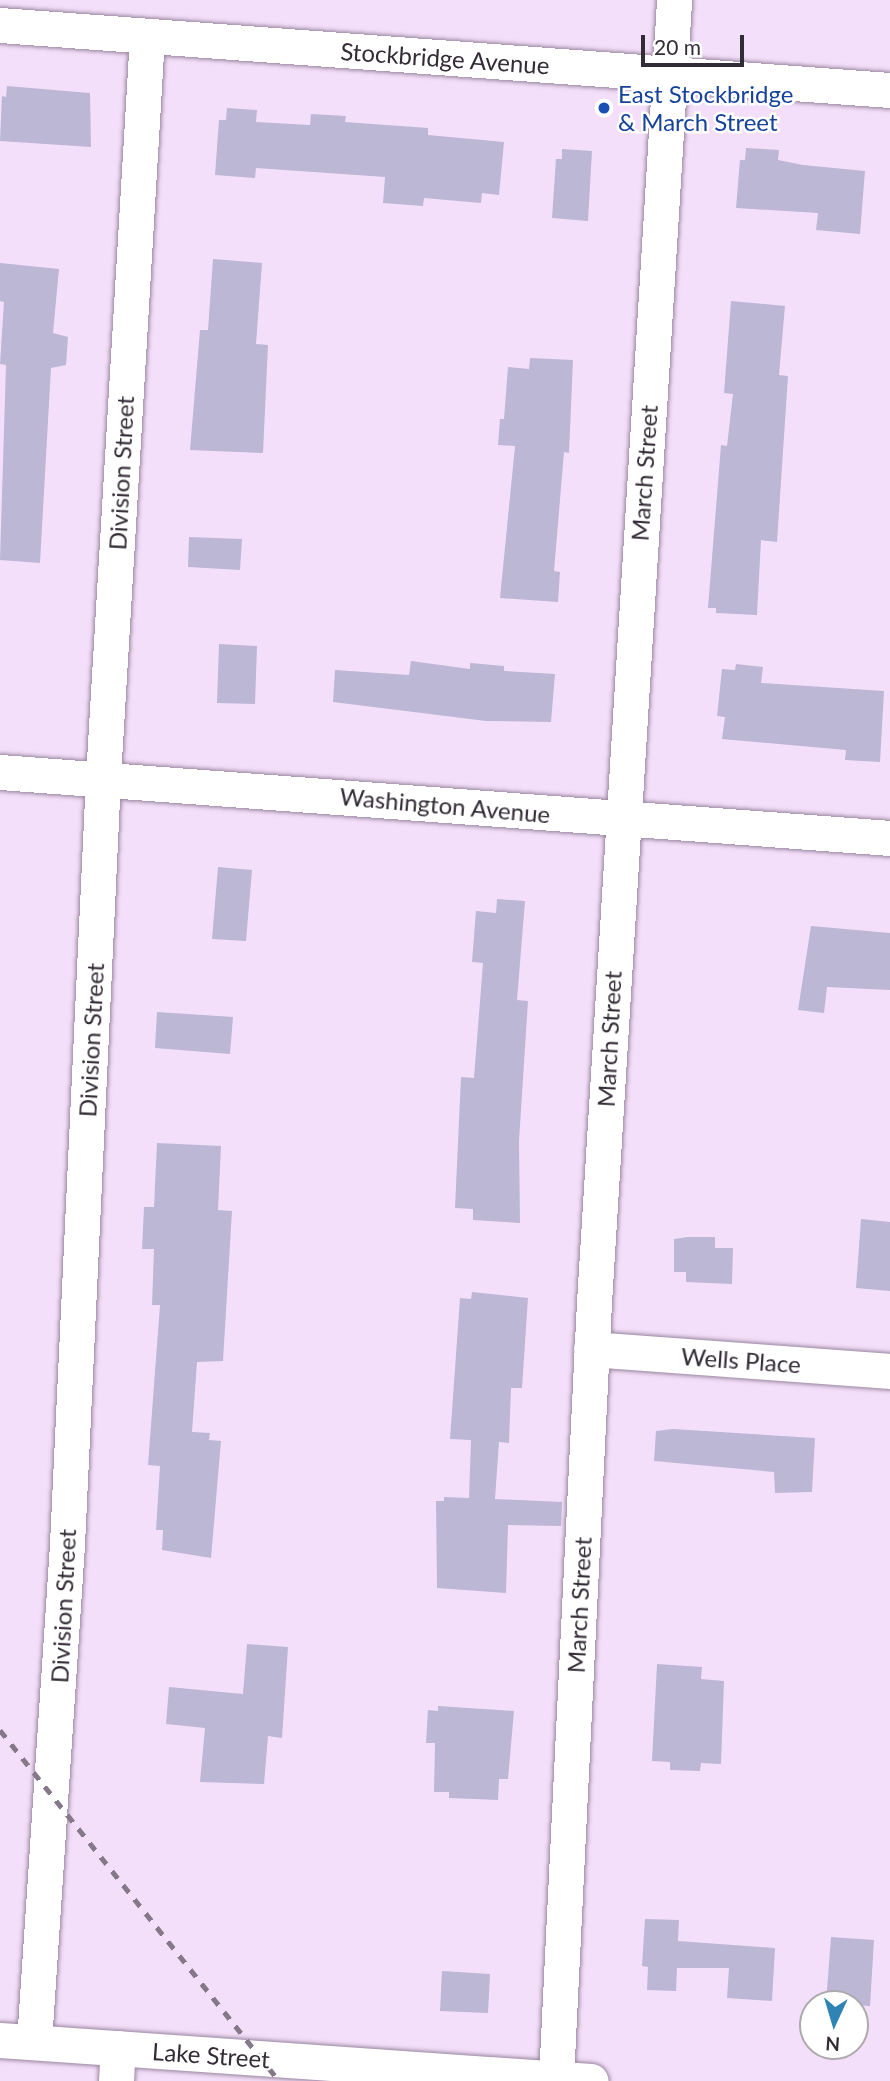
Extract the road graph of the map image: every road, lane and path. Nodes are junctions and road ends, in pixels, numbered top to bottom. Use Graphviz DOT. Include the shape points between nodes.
graph roads {
  1 [pos="674,0"];
  2 [pos="0,25"];
  3 [pos="147,37"];
  4 [pos="669,74"];
  5 [pos="890,90"];
  6 [pos="0,772"];
  7 [pos="103,777"];
  8 [pos="623,819"];
  9 [pos="890,838"];
  10 [pos="591,1349"];
  11 [pos="890,1371"];
  12 [pos="17,2041"];
  13 [pos="117,2064"];
  14 [pos="556,2079"];
  15 [pos="591,2081"];
  1 -- 4 [label="street, March Street"];
  2 -- 3 [label="street, Stockbridge Avenue"];
  3 -- 4 [label="street, Stockbridge Avenue"];
  3 -- 7 [label="street, Division Street"];
  4 -- 5 [label="street, Stockbridge Avenue"];
  4 -- 8 [label="street, March Street"];
  6 -- 7 [label="street, Washington Avenue"];
  7 -- 8 [label="street, Washington Avenue"];
  7 -- 12 [label="street, Division Street" via="67,1544"];
  8 -- 9 [label="street, Washington Avenue"];
  8 -- 10 [label="street, March Street"];
  10 -- 11 [label="street, Wells Place"];
  10 -- 14 [label="street, March Street"];
  12 -- 13 [label="street, Lake Street"];
  13 -- 14 [label="street, Lake Street"];
  14 -- 15 [label="street, Lake Street"];
}
